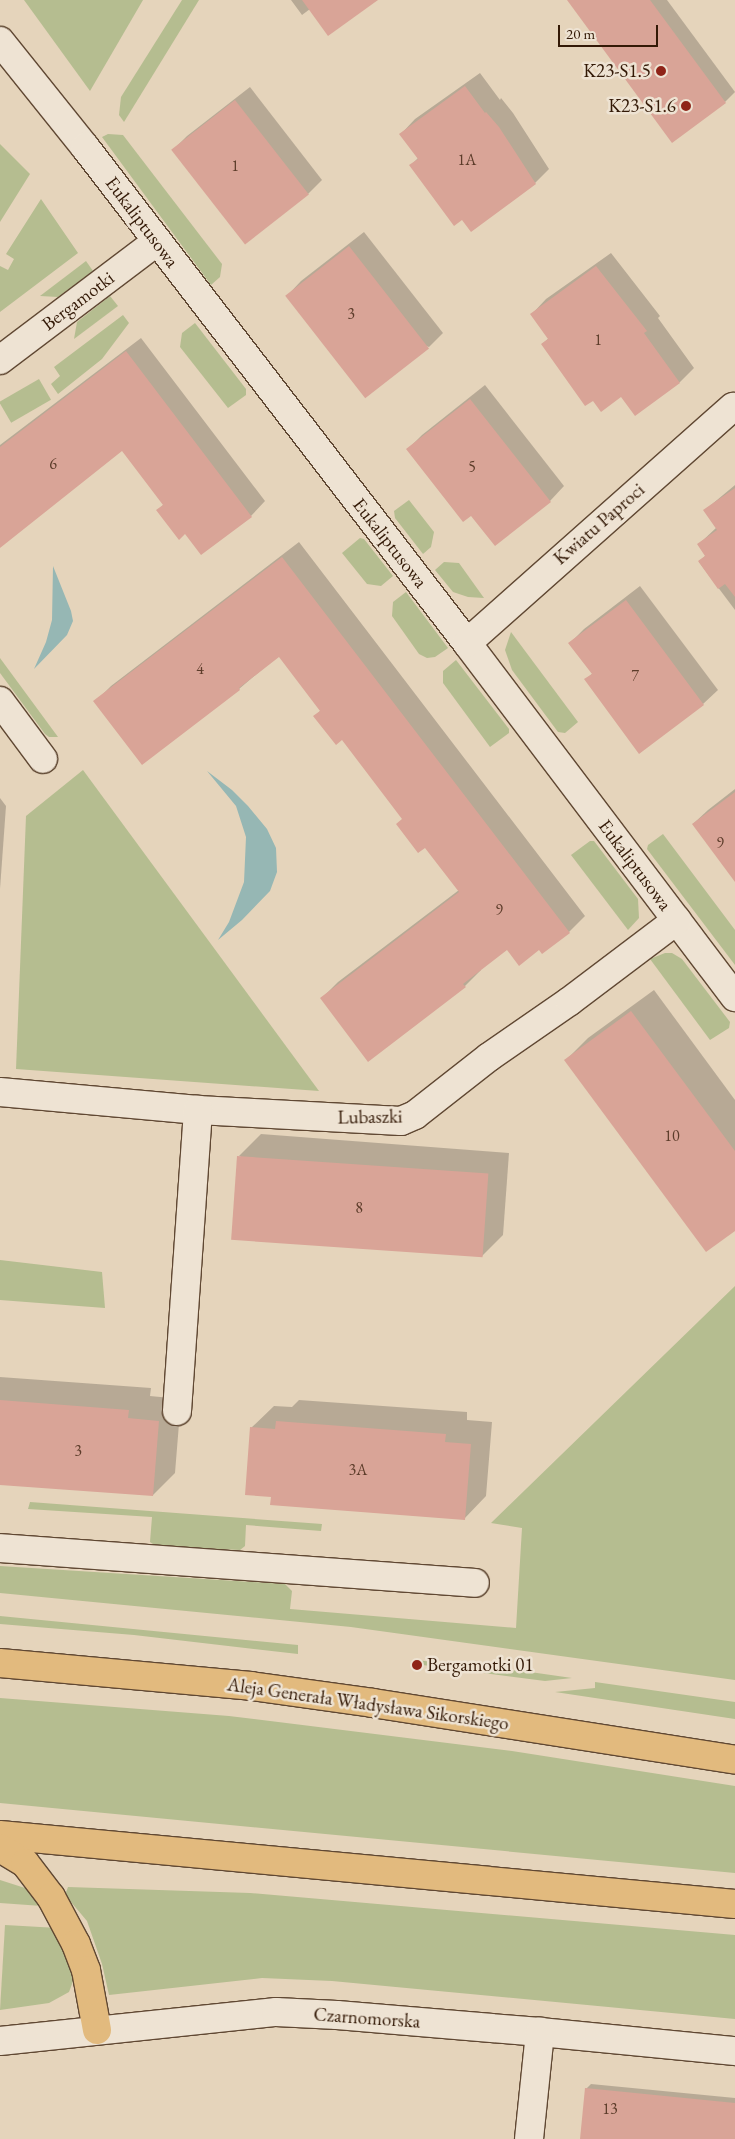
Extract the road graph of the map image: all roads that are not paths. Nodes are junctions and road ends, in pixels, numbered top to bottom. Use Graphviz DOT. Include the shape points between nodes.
graph roads {
  1 [pos="0,41"];
  2 [pos="156,242"];
  3 [pos="0,360"];
  4 [pos="732,407"];
  5 [pos="467,643"];
  6 [pos="0,701"];
  7 [pos="43,759"];
  8 [pos="676,920"];
  9 [pos="735,997"];
  10 [pos="0,1092"];
  11 [pos="198,1110"];
  12 [pos="177,1411"];
  13 [pos="0,1548"];
  14 [pos="475,1583"];
  15 [pos="0,1663"];
  16 [pos="735,1760"];
  17 [pos="0,1835"];
  18 [pos="0,1848"];
  19 [pos="735,1904"];
  20 [pos="97,2030"];
  21 [pos="540,2032"];
  22 [pos="0,2041"];
  23 [pos="735,2051"];
  24 [pos="529,2139"];
  1 -- 2 [label="street, Eukaliptusowa"];
  2 -- 3 [label="street, Bergamotki"];
  2 -- 5 [label="street, Eukaliptusowa"];
  4 -- 5 [label="street, Kwiatu Paproci"];
  5 -- 8 [label="street, Eukaliptusowa"];
  6 -- 7 [label="street"];
  8 -- 9 [label="street, Eukaliptusowa"];
  8 -- 11 [label="street, Lubaszki" via="408,1119"];
  10 -- 11 [label="street, Lubaszki"];
  11 -- 12 [label="street"];
  13 -- 14 [label="street"];
  15 -- 16 [label="main road, Aleja Generała Władysława Sikorskiego" via="251,1686"];
  17 -- 19 [label="main road"];
  18 -- 20 [label="main road" via="25,1863 51,1898 76,1944 86,1970"];
  20 -- 21 [label="street, Czarnomorska" via="276,2012"];
  20 -- 22 [label="street, Czarnomorska"];
  21 -- 23 [label="street, Czarnomorska"];
  21 -- 24 [label="street"];
}
